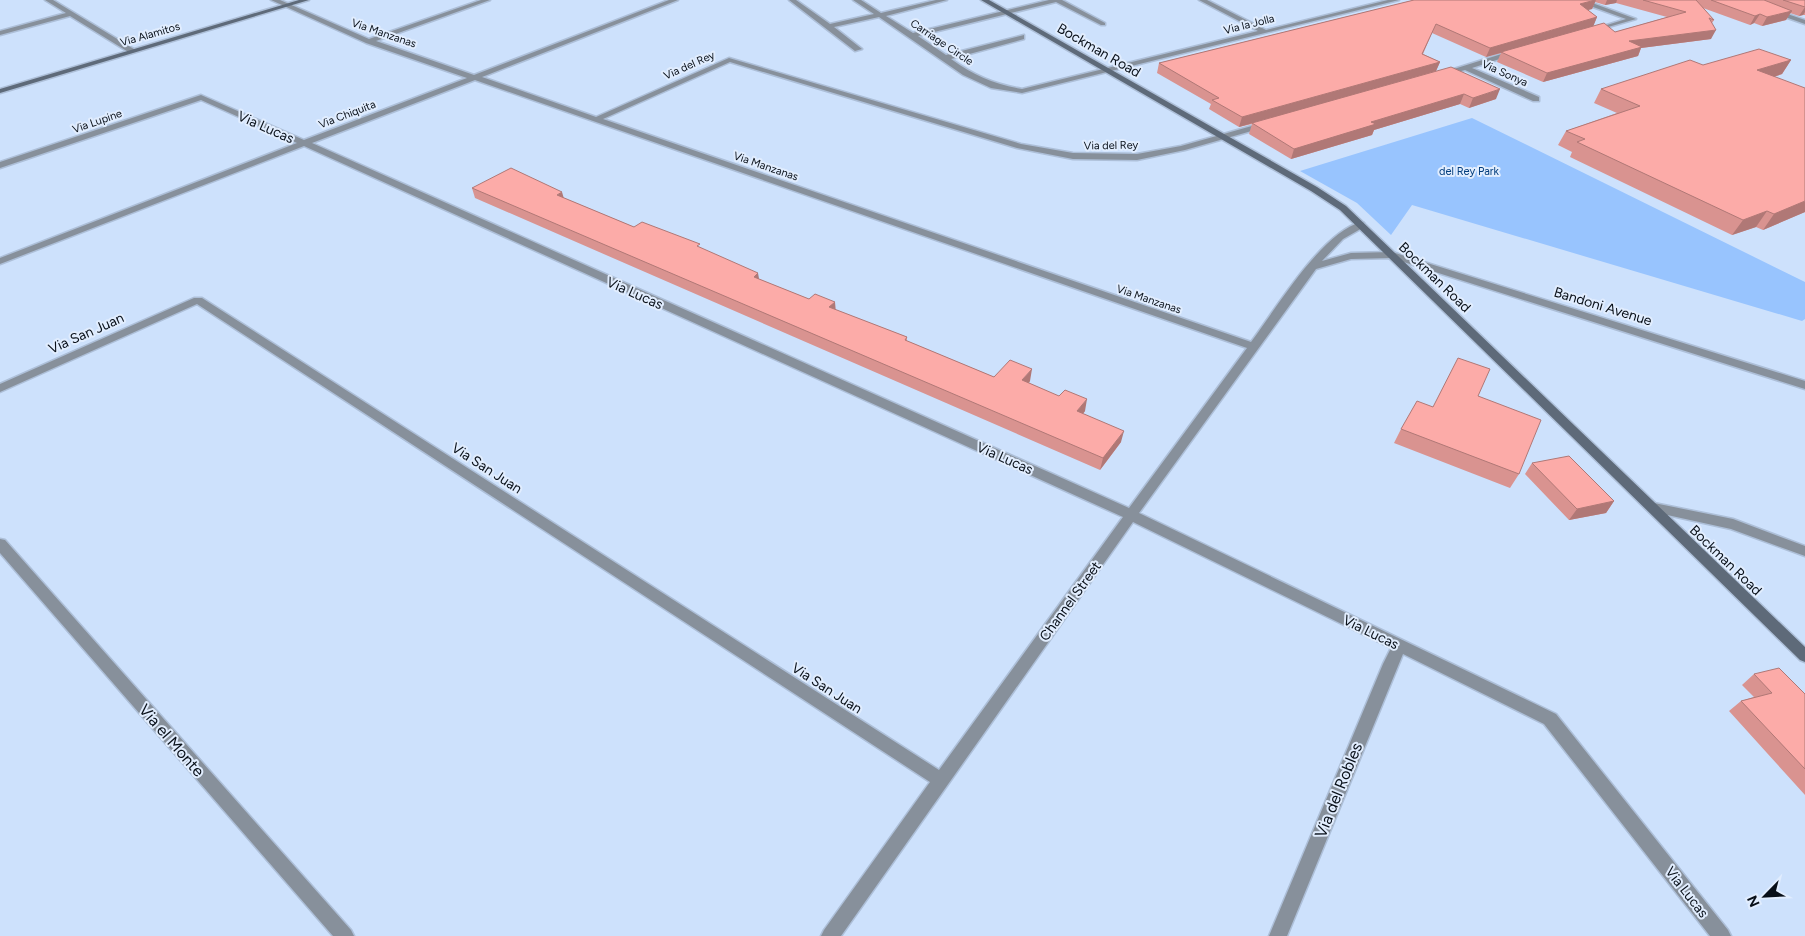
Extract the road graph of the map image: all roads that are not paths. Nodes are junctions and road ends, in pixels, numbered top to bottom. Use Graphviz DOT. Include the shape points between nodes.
graph roads {
  1 [pos="48,0"];
  2 [pos="274,0"];
  3 [pos="306,0"];
  4 [pos="487,0"];
  5 [pos="675,0"];
  6 [pos="792,0"];
  7 [pos="856,0"];
  8 [pos="944,0"];
  9 [pos="984,0"];
  10 [pos="1057,0"];
  11 [pos="1202,0"];
  12 [pos="1396,0"];
  13 [pos="1577,0"];
  14 [pos="1739,0"];
  15 [pos="286,6"];
  16 [pos="1005,12"];
  17 [pos="71,14"];
  18 [pos="880,15"];
  19 [pos="1805,22"];
  20 [pos="1103,24"];
  21 [pos="829,26"];
  22 [pos="1265,32"];
  23 [pos="0,33"];
  24 [pos="1586,33"];
  25 [pos="912,35"];
  26 [pos="1021,38"];
  27 [pos="369,41"];
  28 [pos="858,49"];
  29 [pos="133,50"];
  30 [pos="1521,51"];
  31 [pos="945,58"];
  32 [pos="1465,67"];
  33 [pos="1108,71"];
  34 [pos="1436,75"];
  35 [pos="475,77"];
  36 [pos="0,91"];
  37 [pos="201,97"];
  38 [pos="1536,99"];
  39 [pos="597,119"];
  40 [pos="1275,121"];
  41 [pos="1222,136"];
  42 [pos="303,143"];
  43 [pos="0,165"];
  44 [pos="1362,225"];
  45 [pos="1392,255"];
  46 [pos="0,261"];
  47 [pos="1312,267"];
  48 [pos="1254,348"];
  49 [pos="1805,385"];
  50 [pos="0,388"];
  51 [pos="1654,508"];
  52 [pos="1131,515"];
  53 [pos="0,544"];
  54 [pos="1805,551"];
  55 [pos="1400,646"];
  56 [pos="1805,656"];
  57 [pos="941,780"];
  58 [pos="345,936"];
  59 [pos="830,936"];
  60 [pos="1278,936"];
  61 [pos="1722,936"];
  1 -- 17 [label="street"];
  2 -- 15 [label="street, Via Manzanas"];
  3 -- 15 [label="street, Via Alamitos"];
  4 -- 27 [label="street"];
  5 -- 35 [label="street, Via Chiquita"];
  6 -- 21 [label="street"];
  7 -- 18 [label="street, Carriage Circle"];
  8 -- 18 [label="street"];
  9 -- 16 [label="street, Bockman Road"];
  10 -- 16 [label="street"];
  10 -- 20 [label="street"];
  11 -- 22 [label="street"];
  12 -- 22 [label="street, Via la Jolla"];
  13 -- 24 [label="street" via="1633,19"];
  14 -- 19 [label="street"];
  15 -- 27 [label="street, Via Manzanas"];
  15 -- 29 [label="street, Via Alamitos"];
  16 -- 25 [label="street"];
  16 -- 33 [label="street, Bockman Road"];
  17 -- 23 [label="street"];
  17 -- 29 [label="street"];
  18 -- 21 [label="street"];
  18 -- 25 [label="street, Carriage Circle"];
  21 -- 28 [label="street"];
  22 -- 33 [label="street, Via la Jolla"];
  25 -- 31 [label="street, Carriage Circle"];
  26 -- 31 [label="street"];
  27 -- 35 [label="street, Via Manzanas"];
  29 -- 36 [label="street, Via Alamitos"];
  30 -- 32 [label="street"];
  31 -- 33 [label="street, Carriage Circle" via="966,73 994,86 1022,91"];
  32 -- 34 [label="street"];
  32 -- 38 [label="street, Via Sonya"];
  33 -- 41 [label="street, Bockman Road"];
  35 -- 39 [label="street, Via Manzanas"];
  35 -- 42 [label="street, Via Chiquita"];
  37 -- 42 [label="street, Via Lucas"];
  37 -- 43 [label="street, Via Lupine"];
  39 -- 41 [label="street, Via del Rey" via="729,60 1020,146 1073,156 1138,157"];
  39 -- 48 [label="street, Via Manzanas"];
  40 -- 41 [label="street, Via del Rey"];
  41 -- 44 [label="street, Bockman Road" via="1314,189"];
  42 -- 46 [label="street, Via Chiquita"];
  42 -- 52 [label="street, Via Lucas"];
  44 -- 45 [label="street, Bockman Road"];
  44 -- 47 [label="street, Channel Street" via="1346,231 1334,241"];
  45 -- 47 [label="street" via="1351,256"];
  45 -- 49 [label="street, Bandoni Avenue"];
  45 -- 51 [label="street, Bockman Road"];
  47 -- 48 [label="street, Channel Street"];
  48 -- 52 [label="street, Channel Street"];
  50 -- 57 [label="street, Via San Juan" via="198,300"];
  51 -- 54 [label="street" via="1733,524"];
  51 -- 56 [label="street, Bockman Road"];
  52 -- 55 [label="street, Via Lucas"];
  52 -- 57 [label="street, Channel Street"];
  53 -- 58 [label="street, Via el Monte"];
  55 -- 60 [label="street, Via del Robles"];
  55 -- 61 [label="street, Via Lucas" via="1550,719"];
  57 -- 59 [label="street, Channel Street"];
}
